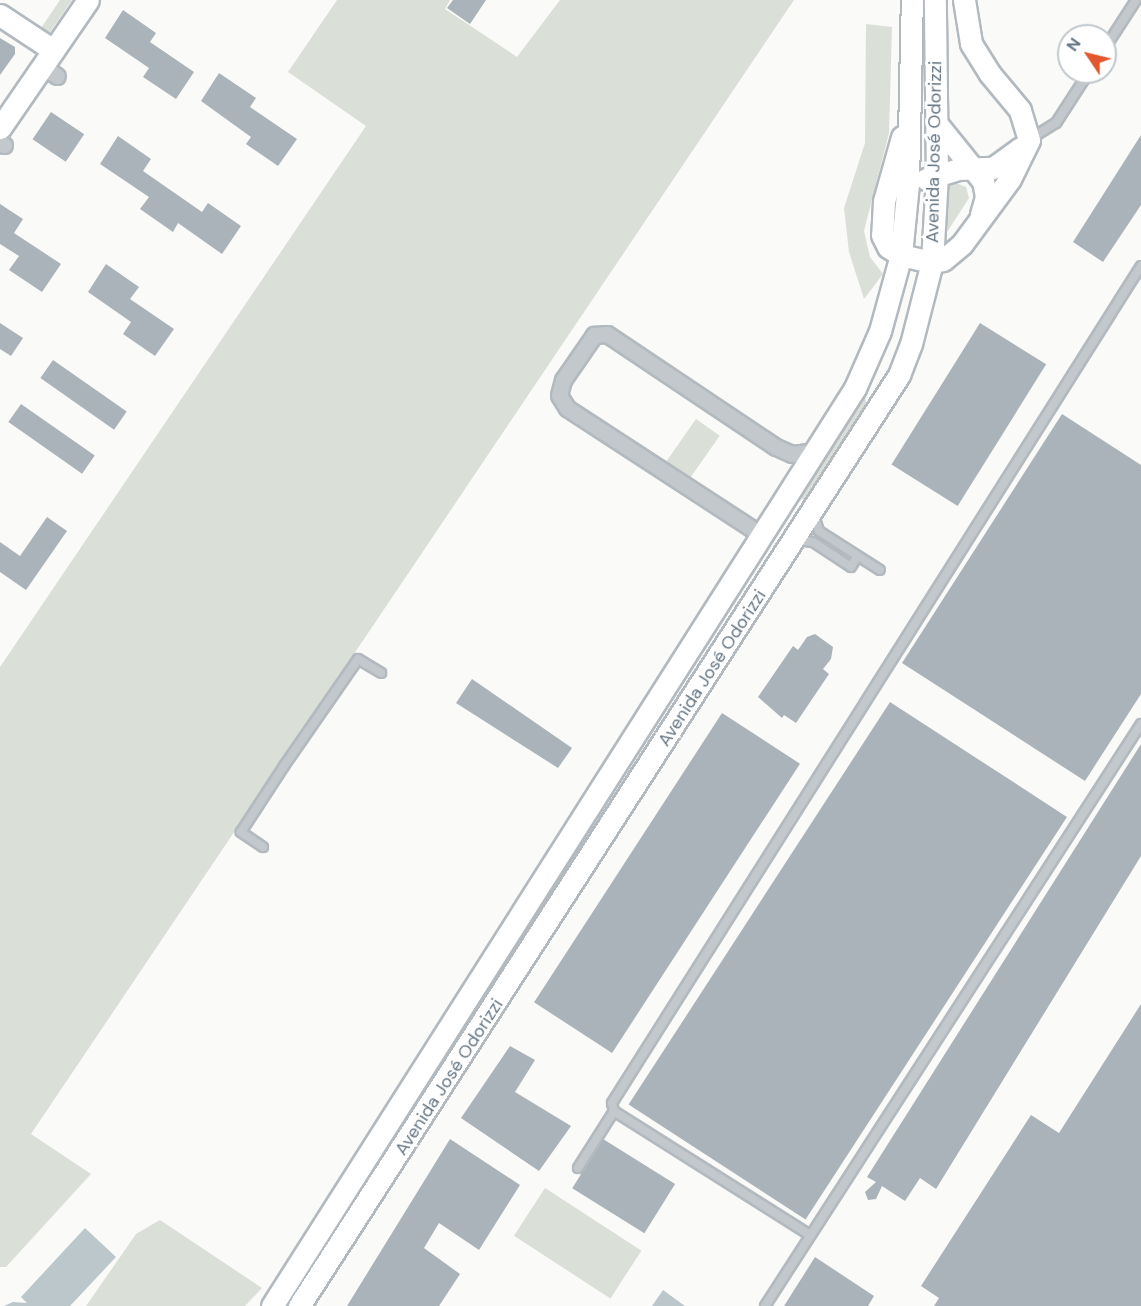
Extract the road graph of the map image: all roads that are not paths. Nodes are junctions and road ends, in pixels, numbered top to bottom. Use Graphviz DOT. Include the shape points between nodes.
graph roads {
  1 [pos="88,0"];
  2 [pos="912,0"];
  3 [pos="935,0"];
  4 [pos="964,0"];
  5 [pos="1136,0"];
  6 [pos="0,15"];
  7 [pos="1117,29"];
  8 [pos="51,64"];
  9 [pos="1081,84"];
  10 [pos="911,105"];
  11 [pos="937,124"];
  12 [pos="2,138"];
  13 [pos="1029,140"];
  14 [pos="977,171"];
  15 [pos="937,176"];
  16 [pos="908,184"];
  17 [pos="981,216"];
  18 [pos="902,255"];
  19 [pos="932,262"];
  20 [pos="1141,266"];
  21 [pos="817,452"];
  22 [pos="816,521"];
  23 [pos="804,541"];
  24 [pos="759,542"];
  25 [pos="857,557"];
  26 [pos="880,570"];
  27 [pos="381,673"];
  28 [pos="1141,724"];
  29 [pos="263,848"];
  30 [pos="486,992"];
  31 [pos="614,1111"];
  32 [pos="578,1168"];
  33 [pos="810,1235"];
  34 [pos="289,1280"];
  35 [pos="317,1280"];
  36 [pos="263,1306"];
  37 [pos="272,1306"];
  38 [pos="299,1306"];
  39 [pos="314,1306"];
  40 [pos="765,1306"];
  1 -- 8 [label="main road"];
  2 -- 10 [label="main road, Avenida José Odorizzi"];
  3 -- 11 [label="main road, Avenida José Odorizzi"];
  4 -- 13 [label="main road" via="971,43 1020,110"];
  5 -- 7 [label="lane"];
  6 -- 8 [label="main road"];
  8 -- 12 [label="main road"];
  9 -- 13 [label="lane" via="1056,123"];
  10 -- 16 [label="main road, Avenida José Odorizzi"];
  10 -- 18 [label="main road" via="881,222 888,247"];
  11 -- 14 [label="main road" via="954,150"];
  11 -- 15 [label="main road, Avenida José Odorizzi"];
  13 -- 14 [label="main road" via="1004,164"];
  13 -- 17 [label="main road" via="1015,170"];
  14 -- 15 [label="main road" via="958,169"];
  14 -- 17 [label="main road" via="985,190"];
  15 -- 16 [label="main road"];
  15 -- 19 [label="main road, Avenida José Odorizzi"];
  16 -- 18 [label="main road, Avenida José Odorizzi"];
  17 -- 19 [label="main road" via="952,255"];
  18 -- 19 [label="main road"];
  18 -- 21 [label="main road, Avenida José Odorizzi" via="873,347 855,388"];
  19 -- 22 [label="main road, Avenida José Odorizzi" via="900,371"];
  20 -- 31 [label="lane" via="624,1081 612,1103"];
  21 -- 24 [label="main road, Avenida José Odorizzi"];
  21 -- 24 [label="street" via="792,454 776,447 607,334 594,335 563,380 559,395 567,408 754,530"];
  22 -- 23 [label="main road, Avenida José Odorizzi"];
  22 -- 25 [label="lane"];
  23 -- 25 [label="lane" via="851,567"];
  23 -- 30 [label="main road, Avenida José Odorizzi"];
  24 -- 30 [label="main road, Avenida José Odorizzi"];
  25 -- 26 [label="lane"];
  27 -- 29 [label="lane" via="358,658 284,766 241,832"];
  28 -- 33 [label="lane"];
  30 -- 34 [label="main road, Avenida José Odorizzi"];
  30 -- 35 [label="main road, Avenida José Odorizzi"];
  31 -- 32 [label="lane"];
  31 -- 33 [label="lane"];
  33 -- 40 [label="lane"];
  34 -- 36 [label="main road, Avenida José Odorizzi"];
  34 -- 37 [label="main road, Avenida José Odorizzi"];
  35 -- 38 [label="main road, Avenida José Odorizzi"];
  35 -- 39 [label="main road, Avenida José Odorizzi" via="319,1293"];
}
